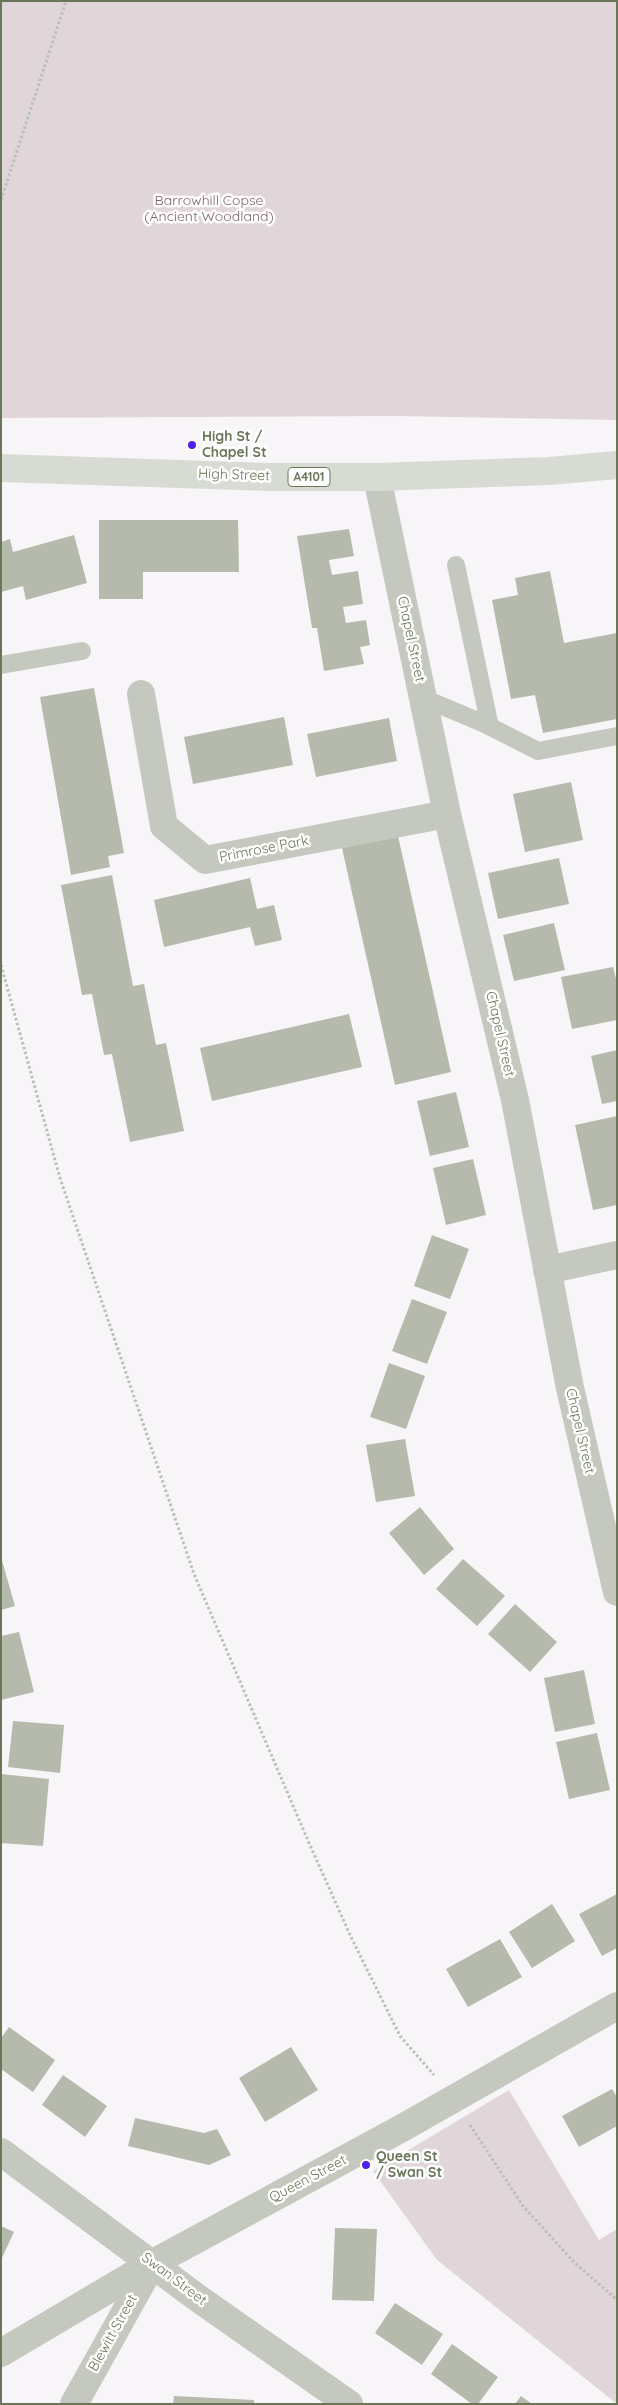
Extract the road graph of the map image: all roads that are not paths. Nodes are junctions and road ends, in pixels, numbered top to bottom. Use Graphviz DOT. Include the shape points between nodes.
graph roads {
  1 [pos="617,465"];
  2 [pos="1,468"];
  3 [pos="377,477"];
  4 [pos="456,565"];
  5 [pos="82,651"];
  6 [pos="1,666"];
  7 [pos="141,694"];
  8 [pos="423,698"];
  9 [pos="490,727"];
  10 [pos="617,736"];
  11 [pos="447,814"];
  12 [pos="617,1255"];
  13 [pos="547,1270"];
  14 [pos="617,1592"];
  15 [pos="617,2006"];
  16 [pos="1,2152"];
  17 [pos="153,2262"];
  18 [pos="1,2353"];
  19 [pos="74,2404"];
  20 [pos="349,2404"];
  1 -- 3 [label="main road, High Street / A4101" via="540,472"];
  2 -- 3 [label="main road, High Street / A4101"];
  3 -- 8 [label="street, Chapel Street"];
  4 -- 9 [label="lane"];
  5 -- 6 [label="lane"];
  7 -- 11 [label="street, Primrose Park" via="164,826 205,860"];
  8 -- 9 [label="lane"];
  8 -- 11 [label="street, Chapel Street"];
  9 -- 10 [label="lane" via="538,751"];
  11 -- 13 [label="street, Chapel Street" via="515,1100"];
  12 -- 13 [label="street"];
  13 -- 14 [label="street, Chapel Street" via="570,1388"];
  15 -- 17 [label="street, Queen Street" via="404,2127"];
  16 -- 17 [label="street, Swan Street"];
  17 -- 18 [label="street, Queen Street"];
  17 -- 19 [label="street, Blewitt Street"];
  17 -- 20 [label="street, Swan Street" via="199,2299"];
}
